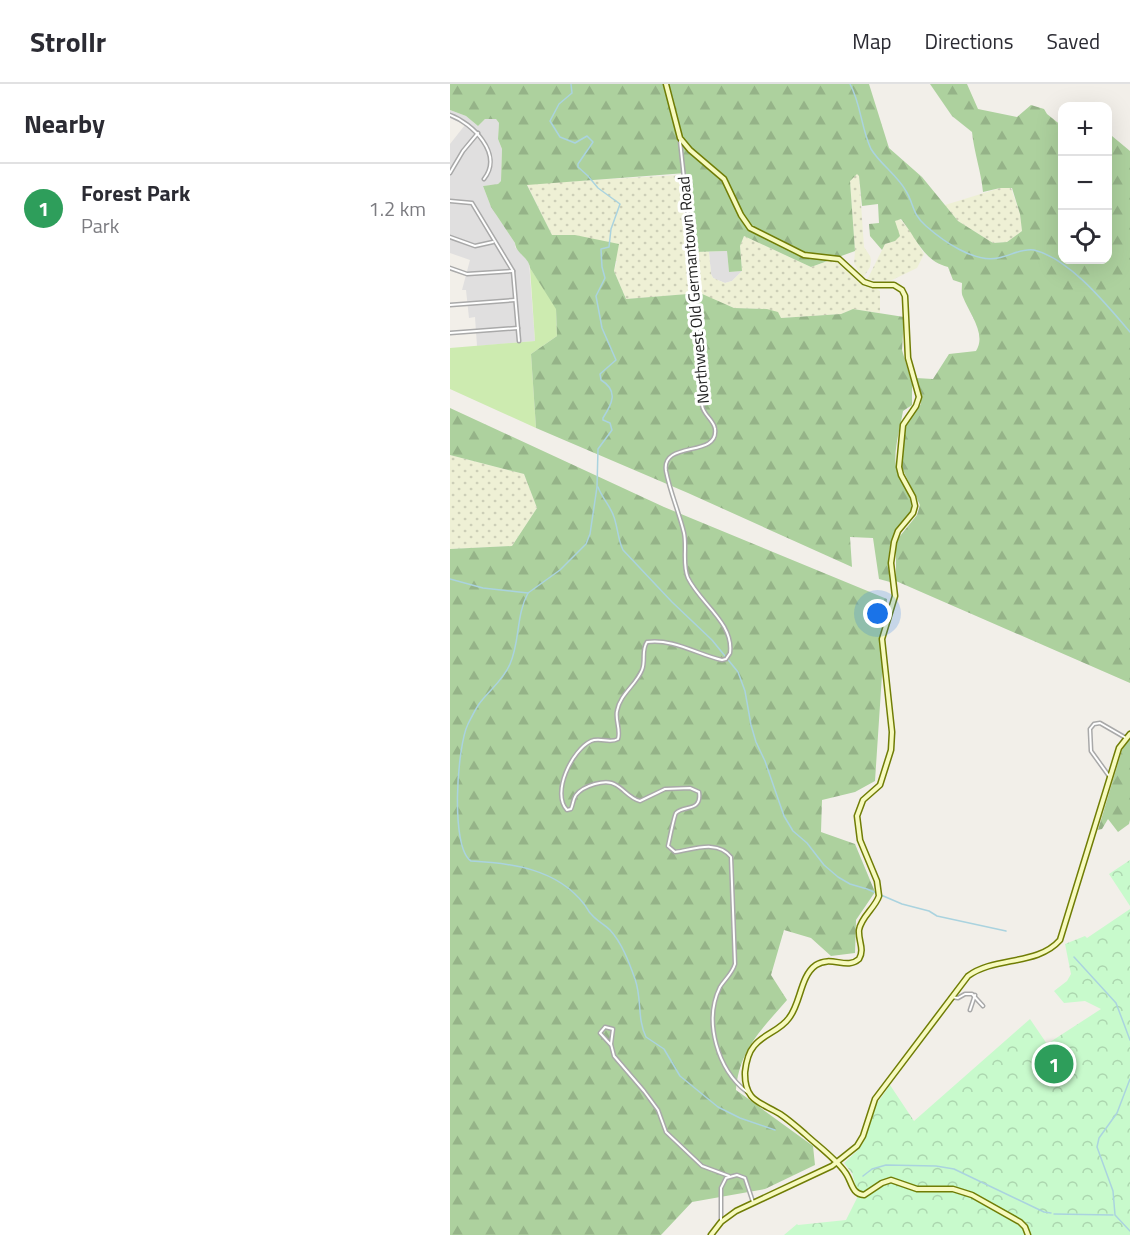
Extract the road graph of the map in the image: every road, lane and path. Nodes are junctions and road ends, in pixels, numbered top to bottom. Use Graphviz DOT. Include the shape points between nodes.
graph roads {
  1 [pos="666,84"];
  2 [pos="450,115"];
  3 [pos="478,134"];
  4 [pos="680,138"];
  5 [pos="450,173"];
  6 [pos="484,179"];
  7 [pos="450,201"];
  8 [pos="450,237"];
  9 [pos="495,242"];
  10 [pos="450,268"];
  11 [pos="513,271"];
  12 [pos="515,300"];
  13 [pos="450,305"];
  14 [pos="518,328"];
  15 [pos="450,333"];
  16 [pos="519,341"];
  17 [pos="1128,736"];
  18 [pos="1110,778"];
  19 [pos="975,995"];
  20 [pos="951,997"];
  21 [pos="983,1006"];
  22 [pos="970,1010"];
  23 [pos="611,1045"];
  24 [pos="750,1094"];
  25 [pos="837,1163"];
  26 [pos="729,1176"];
  27 [pos="753,1202"];
  28 [pos="721,1222"];
  29 [pos="711,1235"];
  30 [pos="1028,1235"];
  1 -- 4 [label="main road"];
  2 -- 3 [label="street"];
  3 -- 5 [label="street"];
  3 -- 6 [label="street" via="488,155"];
  4 -- 24 [label="main road" via="724,179 753,230 804,255 839,259 866,283 892,284 902,290 908,358 919,397 903,423 900,472 913,497 914,508 894,542 891,565 895,596 882,639 891,750 881,782 863,800 857,816 860,839 879,896 860,926 859,959 851,964 830,960 814,966 788,1020 752,1049 745,1073"];
  4 -- 24 [label="street, Northwest Old Germantown Road" via="702,405 715,431 705,445 670,456 665,466 684,535 687,576 724,627 730,653 722,660 679,646 647,642 642,671 618,707 618,739 595,740 582,748 562,783 562,798 565,808 570,810 581,791 607,781 640,801 665,789 690,788 699,792 694,807 675,814 668,846 675,852 698,847 719,849 731,856 735,964 719,990 712,1028 725,1065"];
  7 -- 9 [label="street" via="472,203"];
  8 -- 9 [label="street" via="475,246"];
  9 -- 11 [label="street"];
  10 -- 11 [label="street" via="466,274"];
  11 -- 12 [label="street"];
  12 -- 13 [label="street"];
  12 -- 14 [label="street"];
  14 -- 15 [label="street"];
  14 -- 16 [label="street"];
  17 -- 18 [label="main road" via="1119,748"];
  17 -- 18 [label="street" via="1100,723 1090,729 1091,751"];
  18 -- 20 [label="main road" via="1060,940 1045,952 976,971"];
  19 -- 20 [label="street"];
  19 -- 21 [label="street"];
  19 -- 22 [label="street"];
  20 -- 25 [label="main road" via="875,1099 861,1140"];
  23 -- 23 [label="street" via="614,1029 605,1027 600,1033"];
  23 -- 26 [label="street" via="614,1056 658,1110 667,1134 702,1166"];
  24 -- 25 [label="main road" via="758,1103 786,1118"];
  25 -- 27 [label="main road"];
  25 -- 30 [label="main road" via="861,1195 891,1180 917,1189 959,1190 1020,1222"];
  26 -- 27 [label="street" via="746,1178"];
  26 -- 28 [label="street" via="721,1188"];
  27 -- 28 [label="main road"];
  28 -- 29 [label="main road"];
}
